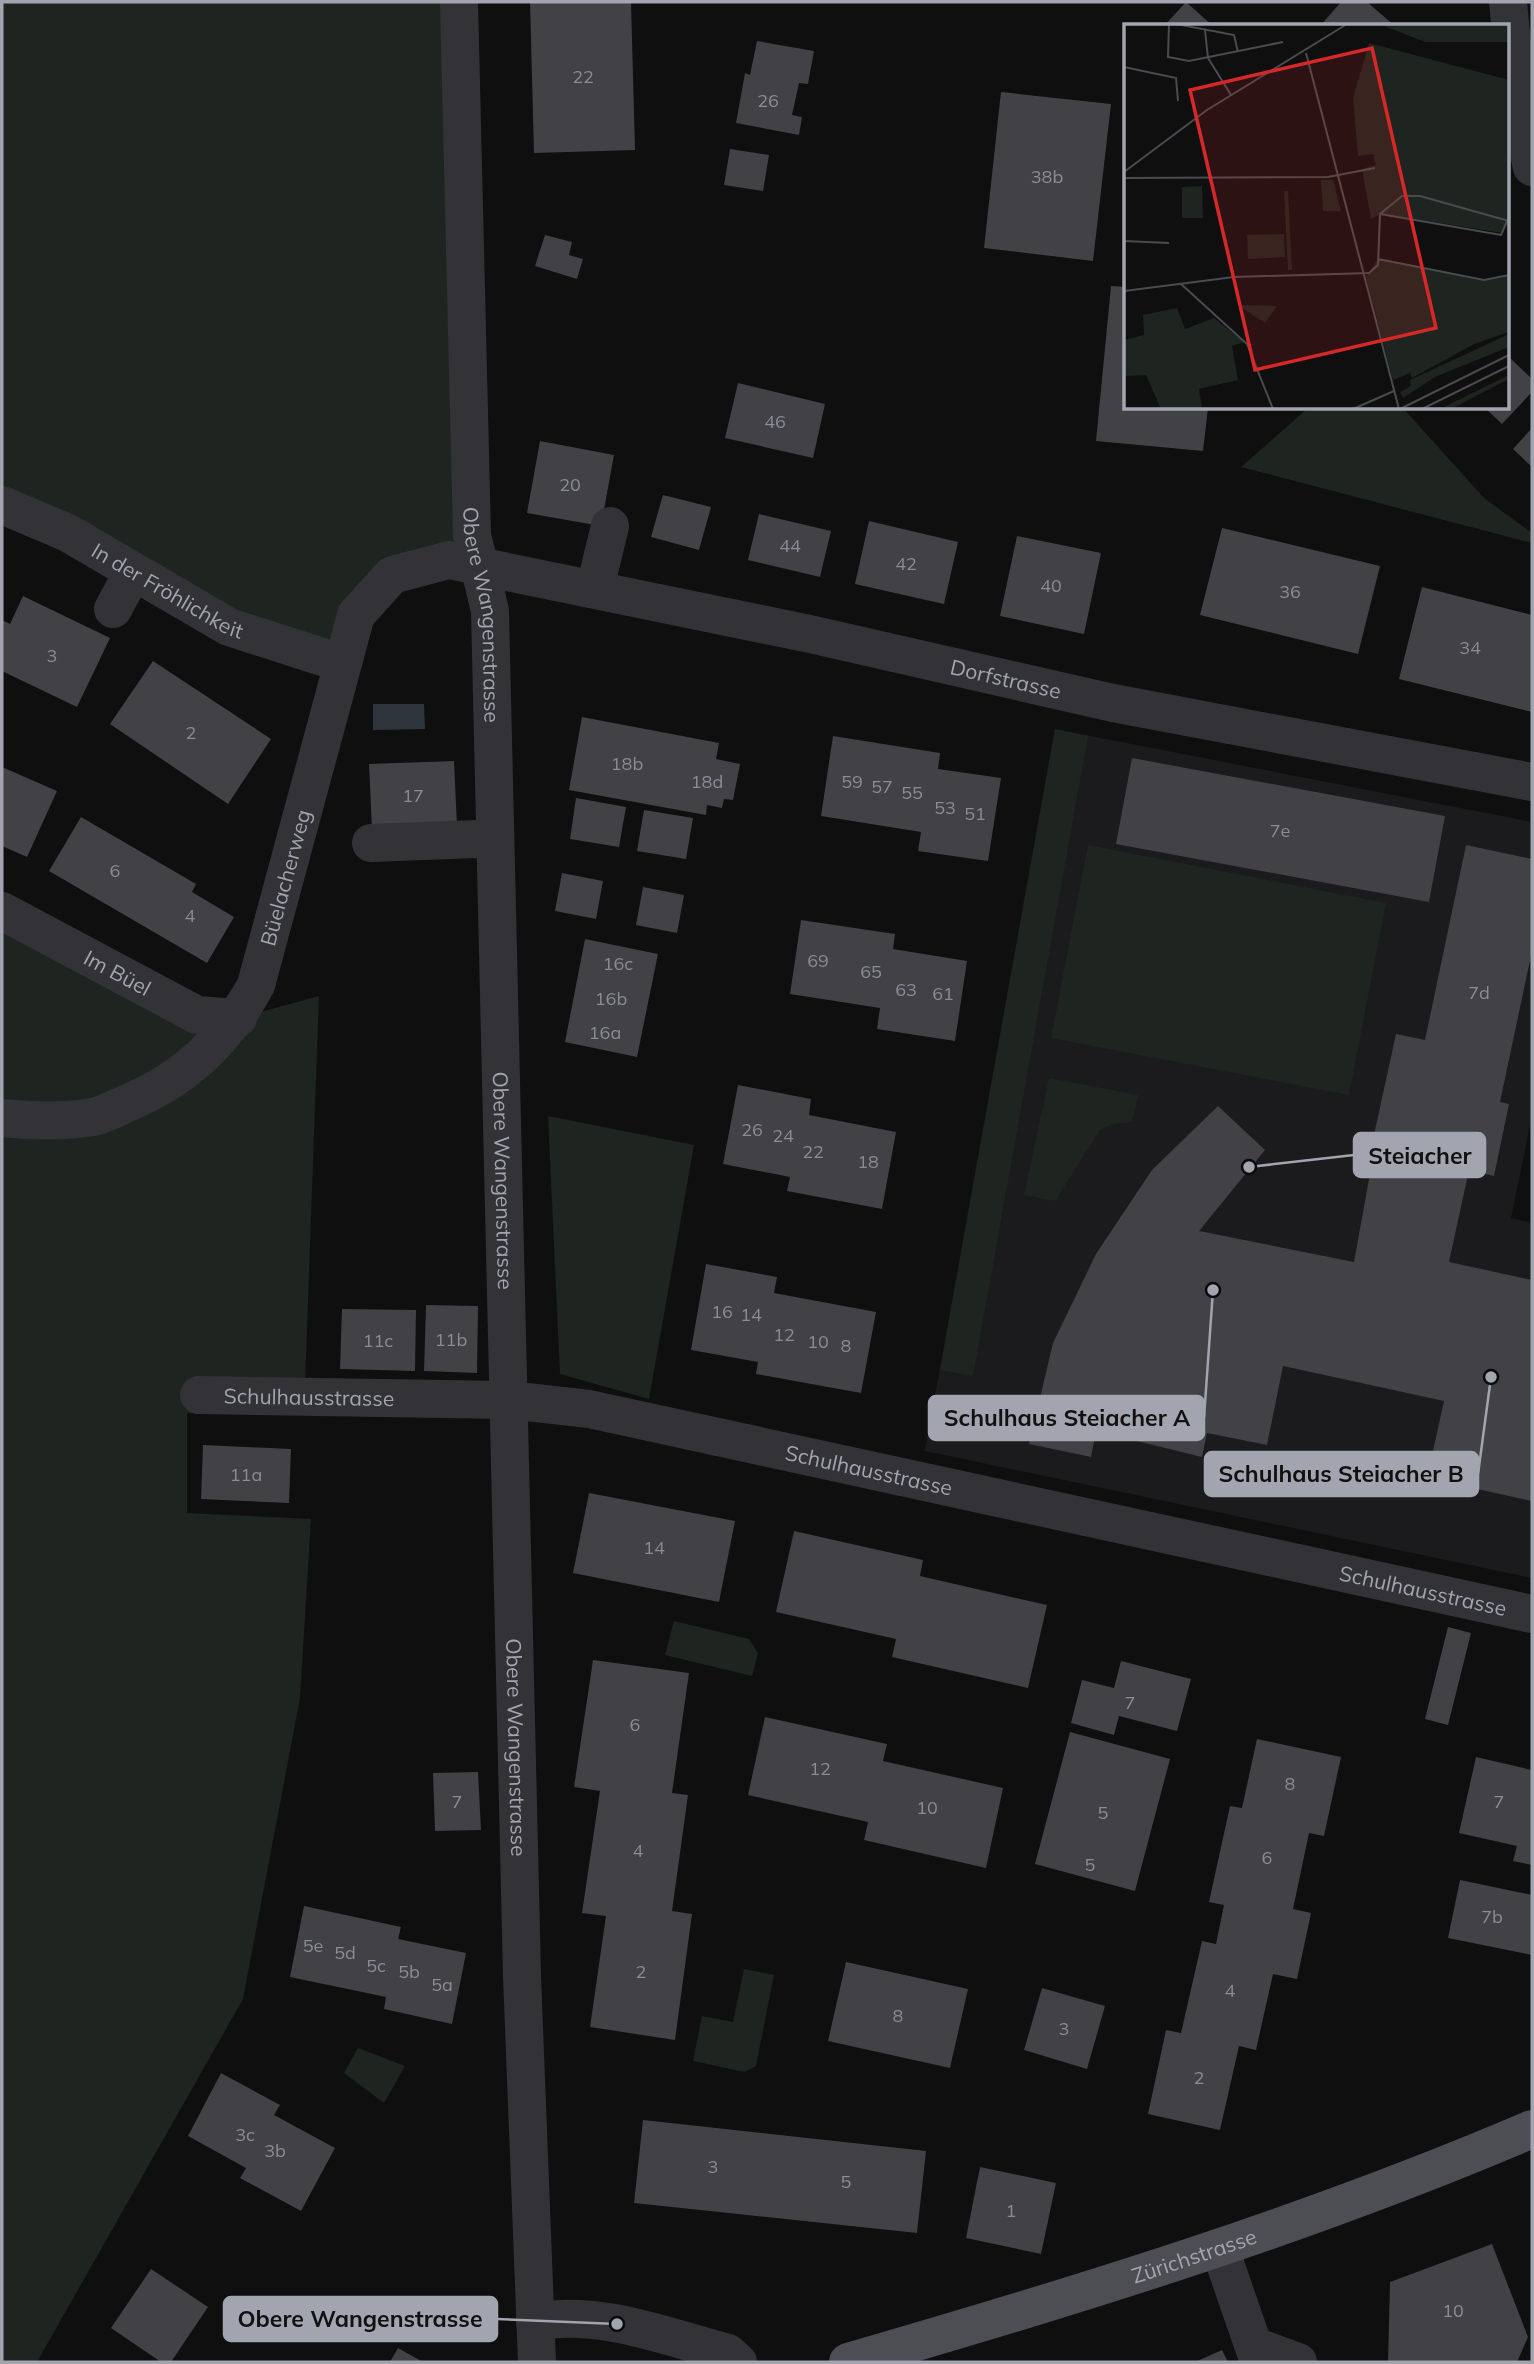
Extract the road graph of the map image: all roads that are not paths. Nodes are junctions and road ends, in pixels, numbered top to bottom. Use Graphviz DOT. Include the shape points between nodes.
graph roads {
  1 [pos="459,2"];
  2 [pos="1508,2"];
  3 [pos="1532,167"];
  4 [pos="2,505"];
  5 [pos="610,526"];
  6 [pos="482,568"];
  7 [pos="134,572"];
  8 [pos="595,589"];
  9 [pos="113,610"];
  10 [pos="341,663"];
  11 [pos="1532,782"];
  12 [pos="494,841"];
  13 [pos="371,843"];
  14 [pos="2,911"];
  15 [pos="238,1018"];
  16 [pos="2,1118"];
  17 [pos="199,1395"];
  18 [pos="509,1400"];
  19 [pos="1532,1614"];
  20 [pos="1532,2129"];
  21 [pos="1220,2249"];
  22 [pos="536,2322"];
  23 [pos="1257,2354"];
  24 [pos="537,2362"];
  25 [pos="738,2362"];
  26 [pos="848,2362"];
  27 [pos="1298,2362"];
  1 -- 6 [label="street, Obere Wangenstrasse" via="472,535"];
  2 -- 3 [label="street" via="1518,105"];
  4 -- 7 [label="street, In der Fröhlichkeit" via="68,533"];
  5 -- 8 [label="street"];
  6 -- 8 [label="street, Dorfstrasse"];
  6 -- 10 [label="street, Büelacherweg" via="439,560 392,575 356,615"];
  6 -- 12 [label="street, Obere Wangenstrasse" via="489,611"];
  7 -- 9 [label="street"];
  7 -- 10 [label="street, In der Fröhlichkeit" via="229,627"];
  8 -- 11 [label="street, Dorfstrasse" via="1113,703"];
  10 -- 15 [label="street, Büelacherweg" via="256,985"];
  12 -- 13 [label="street"];
  12 -- 18 [label="street, Obere Wangenstrasse"];
  14 -- 15 [label="street, Im Büel" via="197,1015"];
  15 -- 16 [label="street, Büelacherweg" via="202,1058 149,1094 95,1117"];
  17 -- 18 [label="street, Schulhausstrasse"];
  18 -- 19 [label="street, Schulhausstrasse" via="589,1409"];
  18 -- 22 [label="street, Obere Wangenstrasse" via="522,1976 519,2180"];
  20 -- 21 [label="main road, Zürichstrasse"];
  21 -- 23 [label="street"];
  21 -- 26 [label="main road, Zürichstrasse"];
  22 -- 24 [label="street, Obere Wangenstrasse"];
  22 -- 25 [label="street" via="557,2317 617,2324 727,2353"];
  23 -- 27 [label="street"];
}
